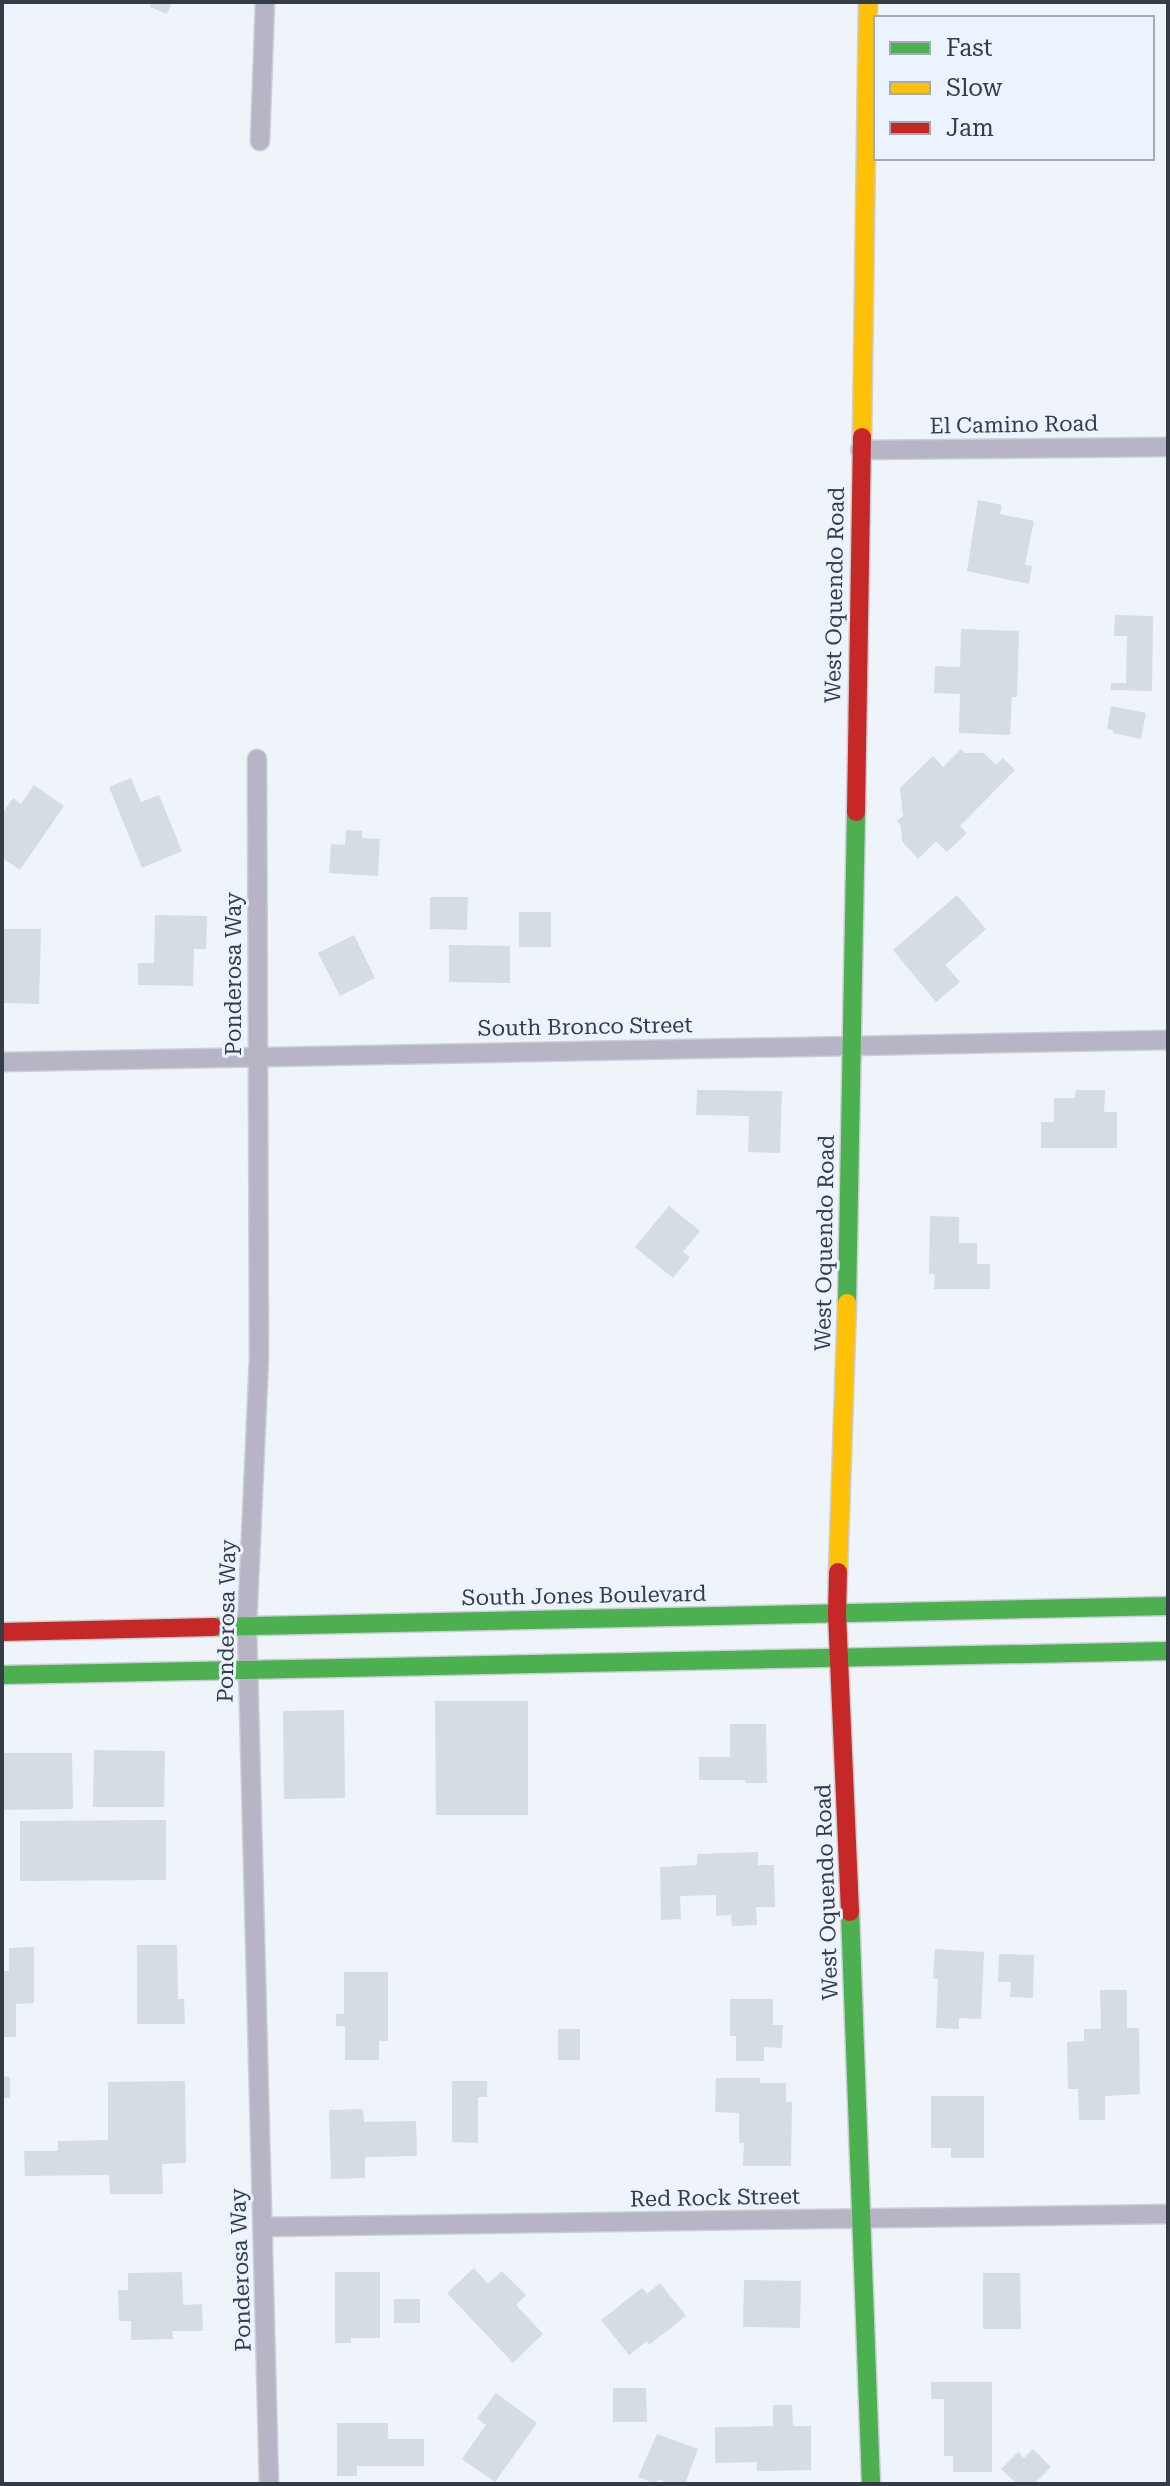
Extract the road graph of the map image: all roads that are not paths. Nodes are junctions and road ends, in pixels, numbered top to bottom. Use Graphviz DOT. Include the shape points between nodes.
graph roads {
  1 [pos="265,2"];
  2 [pos="868,2"];
  3 [pos="260,141"];
  4 [pos="1168,447"];
  5 [pos="860,450"];
  6 [pos="257,759"];
  7 [pos="1168,1040"];
  8 [pos="853,1045"];
  9 [pos="256,1057"];
  10 [pos="2,1062"];
  11 [pos="1168,1606"];
  12 [pos="837,1614"];
  13 [pos="247,1626"];
  14 [pos="2,1632"];
  15 [pos="1168,1651"];
  16 [pos="839,1658"];
  17 [pos="248,1670"];
  18 [pos="2,1675"];
  19 [pos="1168,2214"];
  20 [pos="863,2218"];
  21 [pos="263,2227"];
  22 [pos="269,2484"];
  23 [pos="871,2484"];
  1 -- 3 [label="street"];
  2 -- 5 [label="street, West Oquendo Road"];
  4 -- 5 [label="street, El Camino Road"];
  5 -- 8 [label="street, West Oquendo Road"];
  6 -- 9 [label="street, Ponderosa Way"];
  7 -- 8 [label="street, South Bronco Street"];
  8 -- 9 [label="street, South Bronco Street"];
  8 -- 12 [label="street, West Oquendo Road"];
  9 -- 10 [label="street, South Bronco Street"];
  9 -- 13 [label="street, Ponderosa Way" via="259,1358"];
  11 -- 12 [label="street, South Jones Boulevard"];
  12 -- 13 [label="street, South Jones Boulevard"];
  12 -- 16 [label="street, West Oquendo Road"];
  13 -- 14 [label="street, South Jones Boulevard"];
  13 -- 17 [label="street, Ponderosa Way"];
  15 -- 16 [label="street"];
  16 -- 17 [label="street"];
  16 -- 20 [label="street, West Oquendo Road"];
  17 -- 18 [label="street"];
  17 -- 21 [label="street, Ponderosa Way"];
  19 -- 20 [label="street, Red Rock Street"];
  20 -- 21 [label="street, Red Rock Street"];
  20 -- 23 [label="street, West Oquendo Road"];
  21 -- 22 [label="street, Ponderosa Way"];
}
